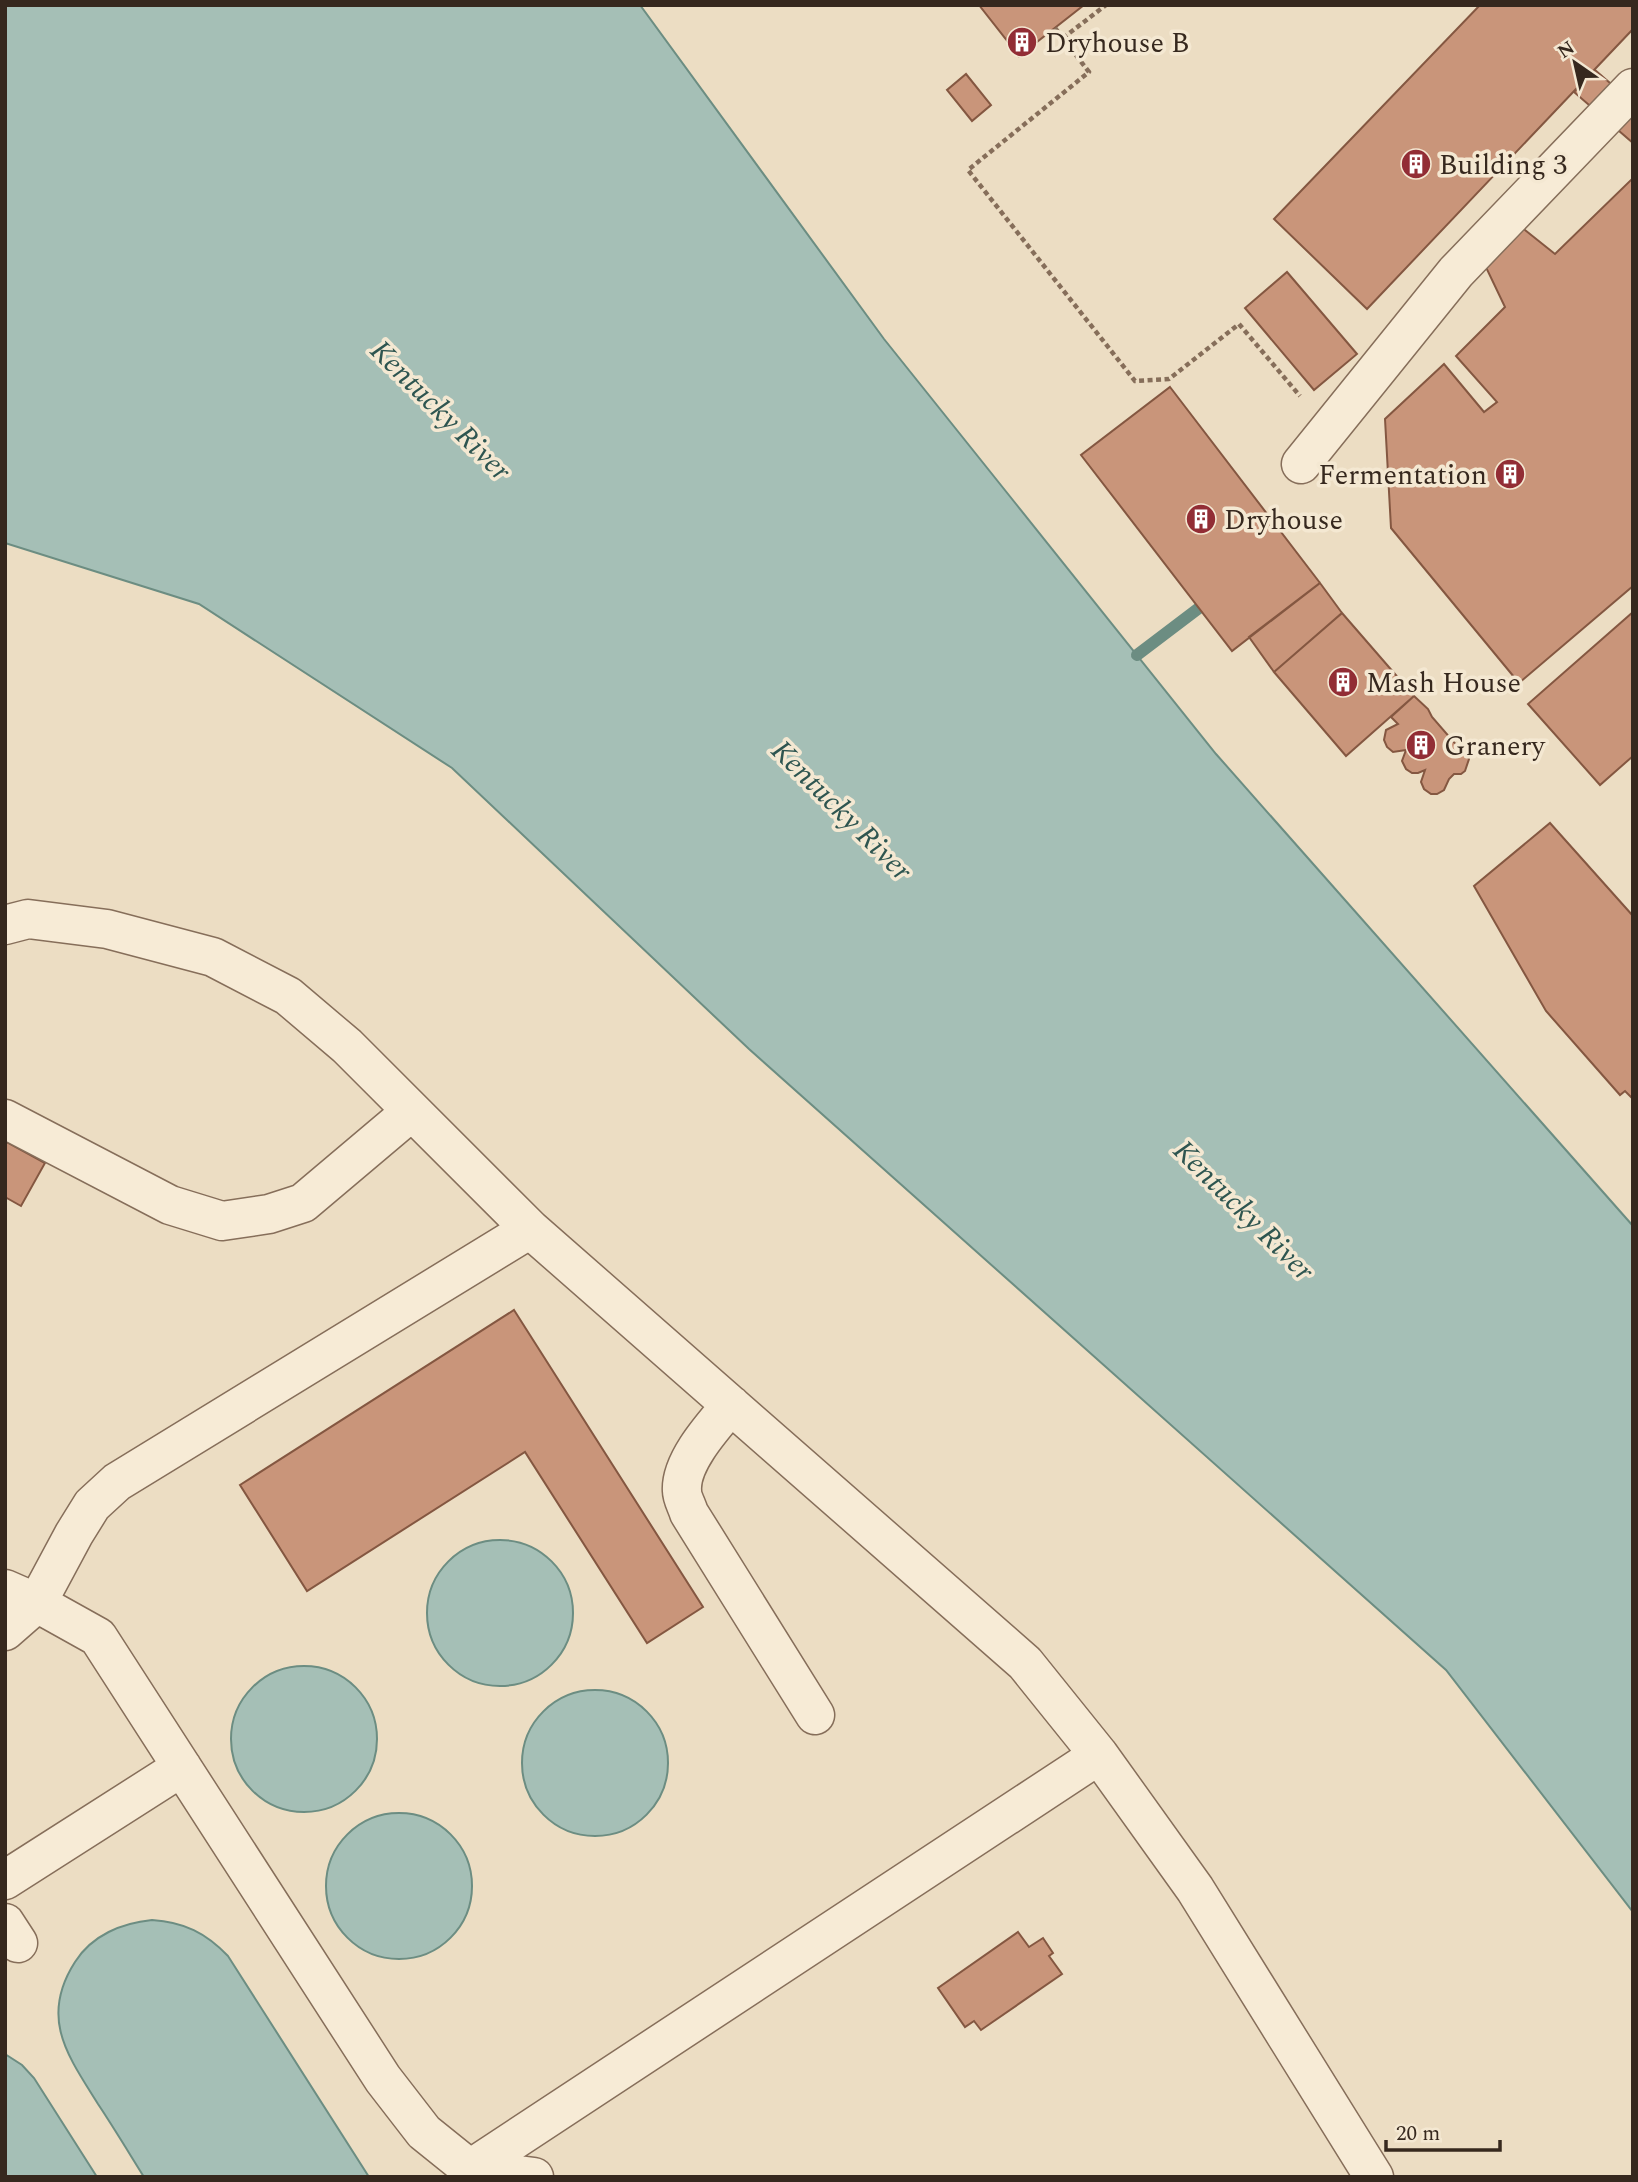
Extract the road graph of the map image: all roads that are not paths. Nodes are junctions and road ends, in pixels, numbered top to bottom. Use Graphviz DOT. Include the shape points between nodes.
graph roads {
  1 [pos="1633,88"];
  2 [pos="1300,464"];
  3 [pos="5,925"];
  4 [pos="412,1111"];
  5 [pos="5,1119"];
  6 [pos="530,1228"];
  7 [pos="731,1405"];
  8 [pos="21,1596"];
  9 [pos="5,1631"];
  10 [pos="815,1715"];
  11 [pos="1099,1755"];
  12 [pos="182,1767"];
  13 [pos="5,1880"];
  14 [pos="472,2173"];
  15 [pos="534,2177"];
  16 [pos="1374,2177"];
  1 -- 2 [label="street" via="1456,272"];
  3 -- 4 [label="street" via="28,919 107,929 213,957 288,996"];
  4 -- 5 [label="street" via="303,1203 269,1214 222,1220 170,1205"];
  4 -- 6 [label="street"];
  6 -- 7 [label="street"];
  6 -- 8 [label="street" via="117,1482 92,1505 74,1534"];
  7 -- 10 [label="street" via="687,1466 682,1491 689,1513"];
  7 -- 11 [label="street" via="1025,1663"];
  8 -- 9 [label="street"];
  8 -- 12 [label="street" via="98,1637"];
  11 -- 14 [label="street"];
  11 -- 16 [label="street" via="1195,1889"];
  12 -- 13 [label="street"];
  12 -- 14 [label="street" via="383,2079 424,2132"];
  14 -- 15 [label="street"];
}
